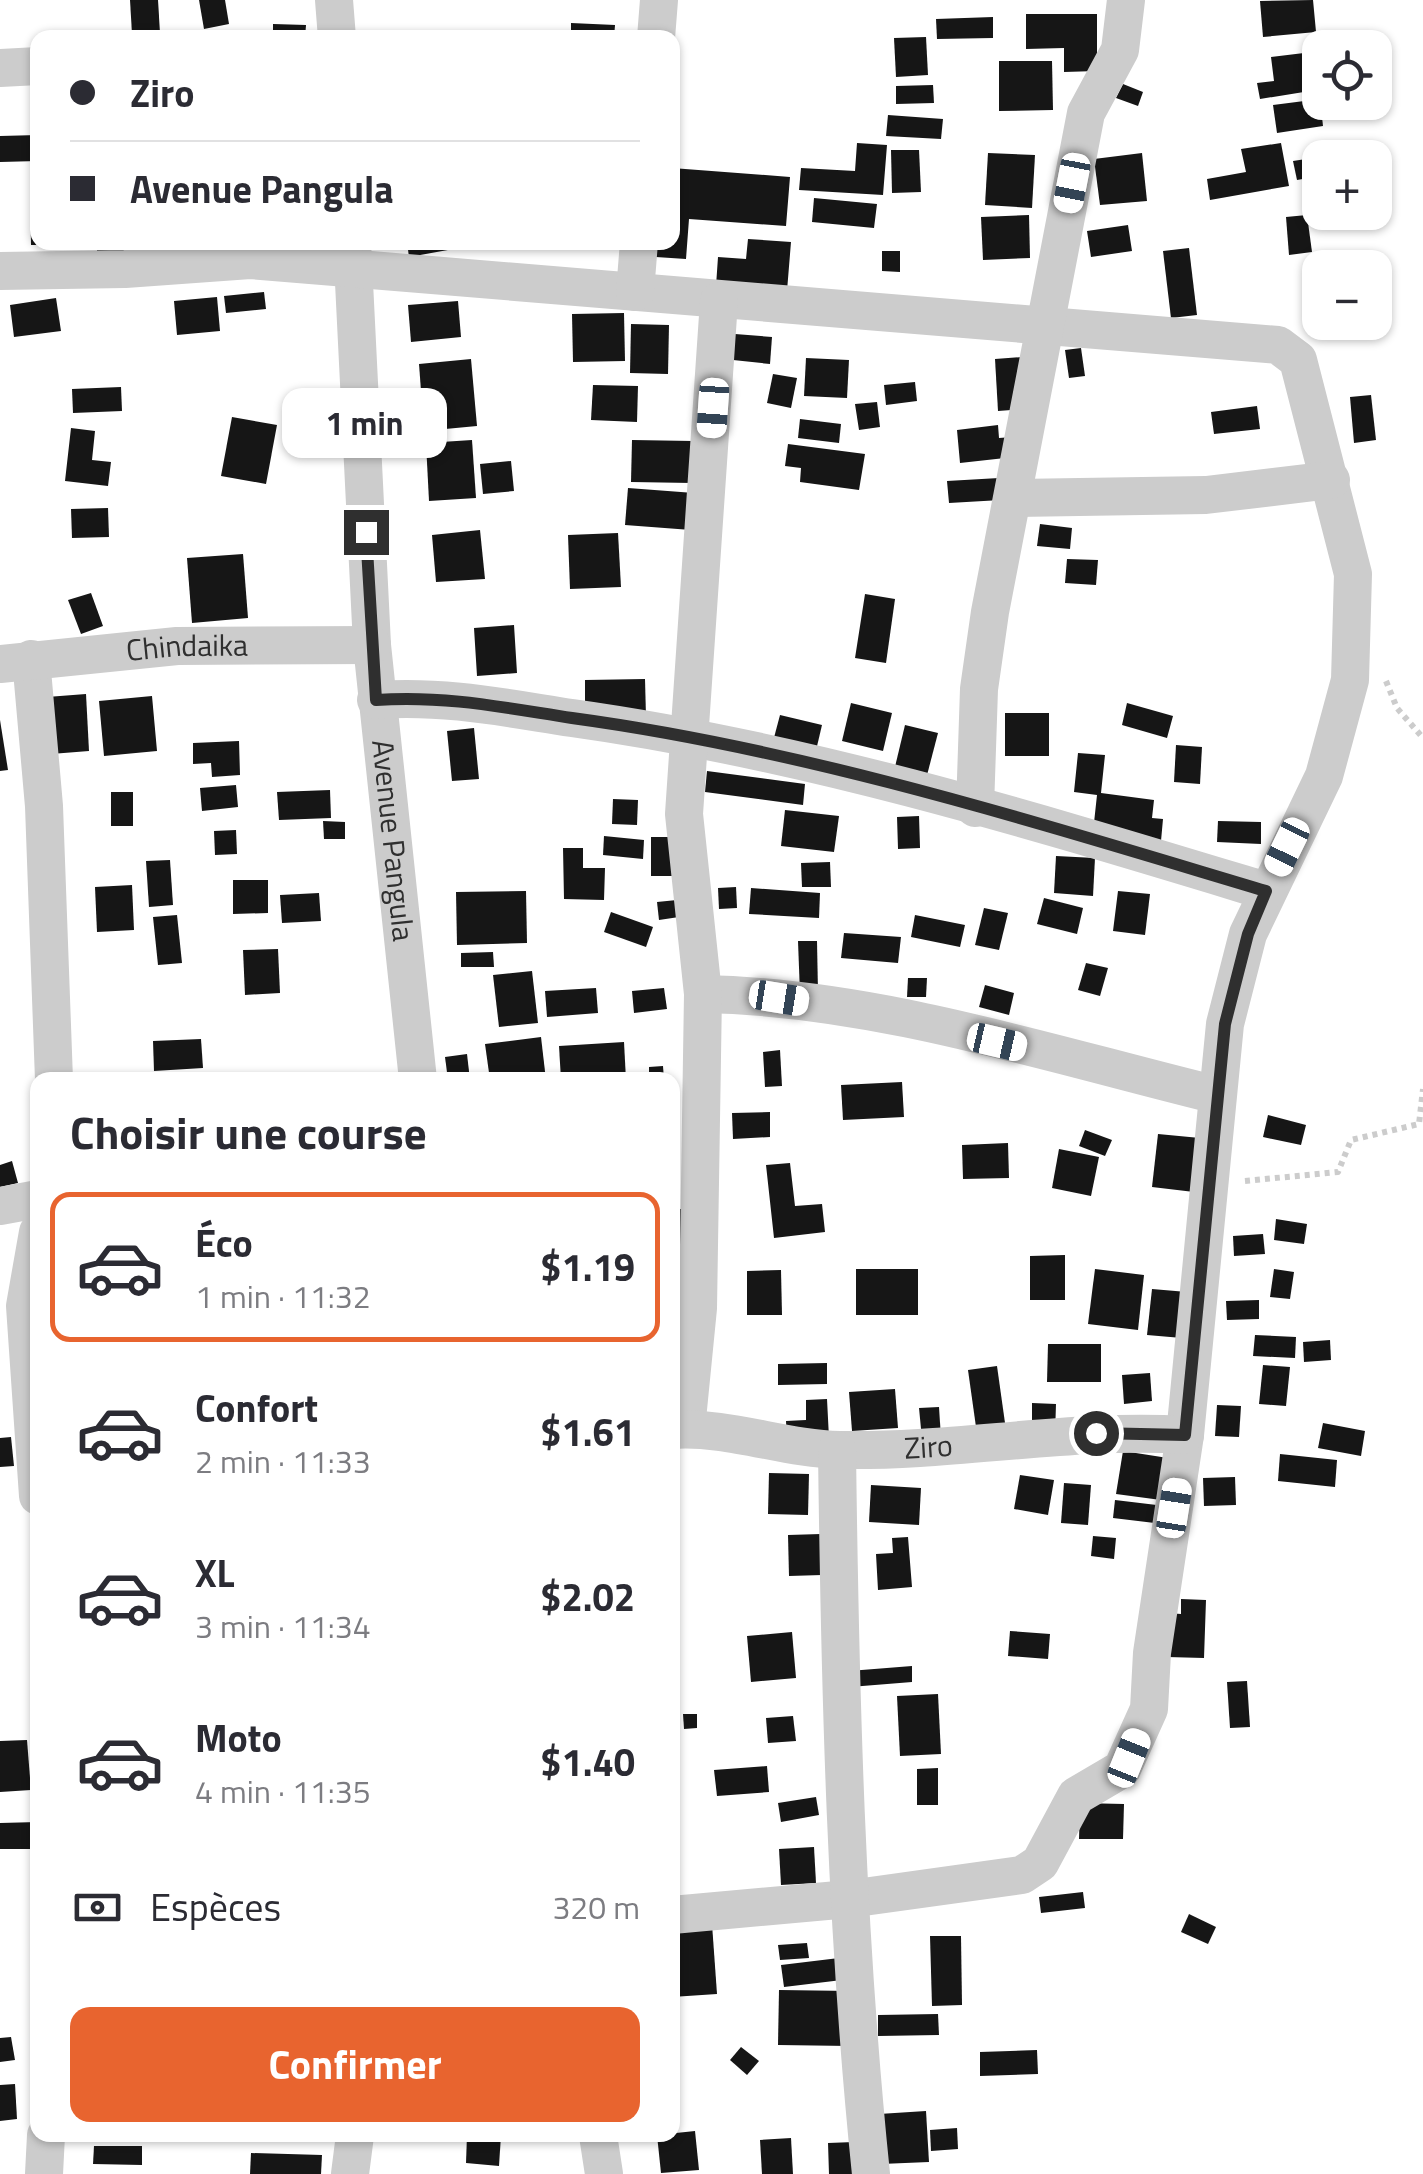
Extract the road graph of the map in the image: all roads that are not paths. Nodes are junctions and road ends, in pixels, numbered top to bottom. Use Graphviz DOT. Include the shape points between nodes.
graph roads {
  1 [pos="334,0"];
  2 [pos="658,0"];
  3 [pos="1126,0"];
  4 [pos="336,30"];
  5 [pos="656,30"];
  6 [pos="30,66"];
  7 [pos="0,68"];
  8 [pos="638,250"];
  9 [pos="353,254"];
  10 [pos="0,271"];
  11 [pos="635,292"];
  12 [pos="719,302"];
  13 [pos="1044,323"];
  14 [pos="1331,480"];
  15 [pos="1013,498"];
  16 [pos="372,645"];
  17 [pos="15,662"];
  18 [pos="376,700"];
  19 [pos="691,734"];
  20 [pos="975,808"];
  21 [pos="1266,891"];
  22 [pos="702,994"];
  23 [pos="54,1072"];
  24 [pos="417,1072"];
  25 [pos="1216,1095"];
  26 [pos="30,1200"];
  27 [pos="0,1206"];
  28 [pos="30,1281"];
  29 [pos="30,1369"];
  30 [pos="680,1423"];
  31 [pos="680,1429"];
  32 [pos="1185,1435"];
  33 [pos="837,1450"];
  34 [pos="849,1898"];
  35 [pos="680,1914"];
  36 [pos="46,2142"];
  37 [pos="354,2142"];
  38 [pos="599,2142"];
  39 [pos="44,2174"];
  40 [pos="350,2174"];
  41 [pos="604,2174"];
  42 [pos="871,2174"];
  1 -- 4 [label="street"];
  2 -- 5 [label="street"];
  3 -- 13 [label="street" via="1120,50 1086,113"];
  6 -- 7 [label="street"];
  8 -- 11 [label="street"];
  9 -- 10 [label="street"];
  9 -- 11 [label="street"];
  9 -- 16 [label="street, Avenue Pangula"];
  11 -- 12 [label="street"];
  12 -- 13 [label="street"];
  12 -- 19 [label="street"];
  13 -- 14 [label="street" via="1287,348 1298,360"];
  13 -- 15 [label="street"];
  14 -- 15 [label="street" via="1206,495"];
  14 -- 21 [label="street" via="1353,574 1350,680 1324,776"];
  15 -- 20 [label="street" via="982,660"];
  16 -- 17 [label="street, Chindaika" via="178,646"];
  16 -- 18 [label="street, Avenue Pangula"];
  17 -- 23 [label="street" via="45,824"];
  18 -- 19 [label="street" via="454,698"];
  18 -- 24 [label="street, Avenue Pangula"];
  19 -- 20 [label="street"];
  19 -- 22 [label="street" via="684,814"];
  20 -- 21 [label="street"];
  21 -- 25 [label="street" via="1235,980"];
  22 -- 25 [label="street" via="892,1016"];
  22 -- 30 [label="street" via="698,1308"];
  25 -- 32 [label="street"];
  26 -- 27 [label="street"];
  28 -- 29 [label="street"];
  31 -- 33 [label="street, Ziro"];
  32 -- 33 [label="street, Ziro" via="1118,1431 958,1447"];
  32 -- 34 [label="street" via="1152,1653 1150,1709 1122,1769 1076,1796 1040,1863 1022,1875"];
  33 -- 34 [label="street"];
  34 -- 35 [label="street"];
  34 -- 42 [label="street"];
  36 -- 39 [label="street"];
  37 -- 40 [label="street"];
  38 -- 41 [label="street"];
}
